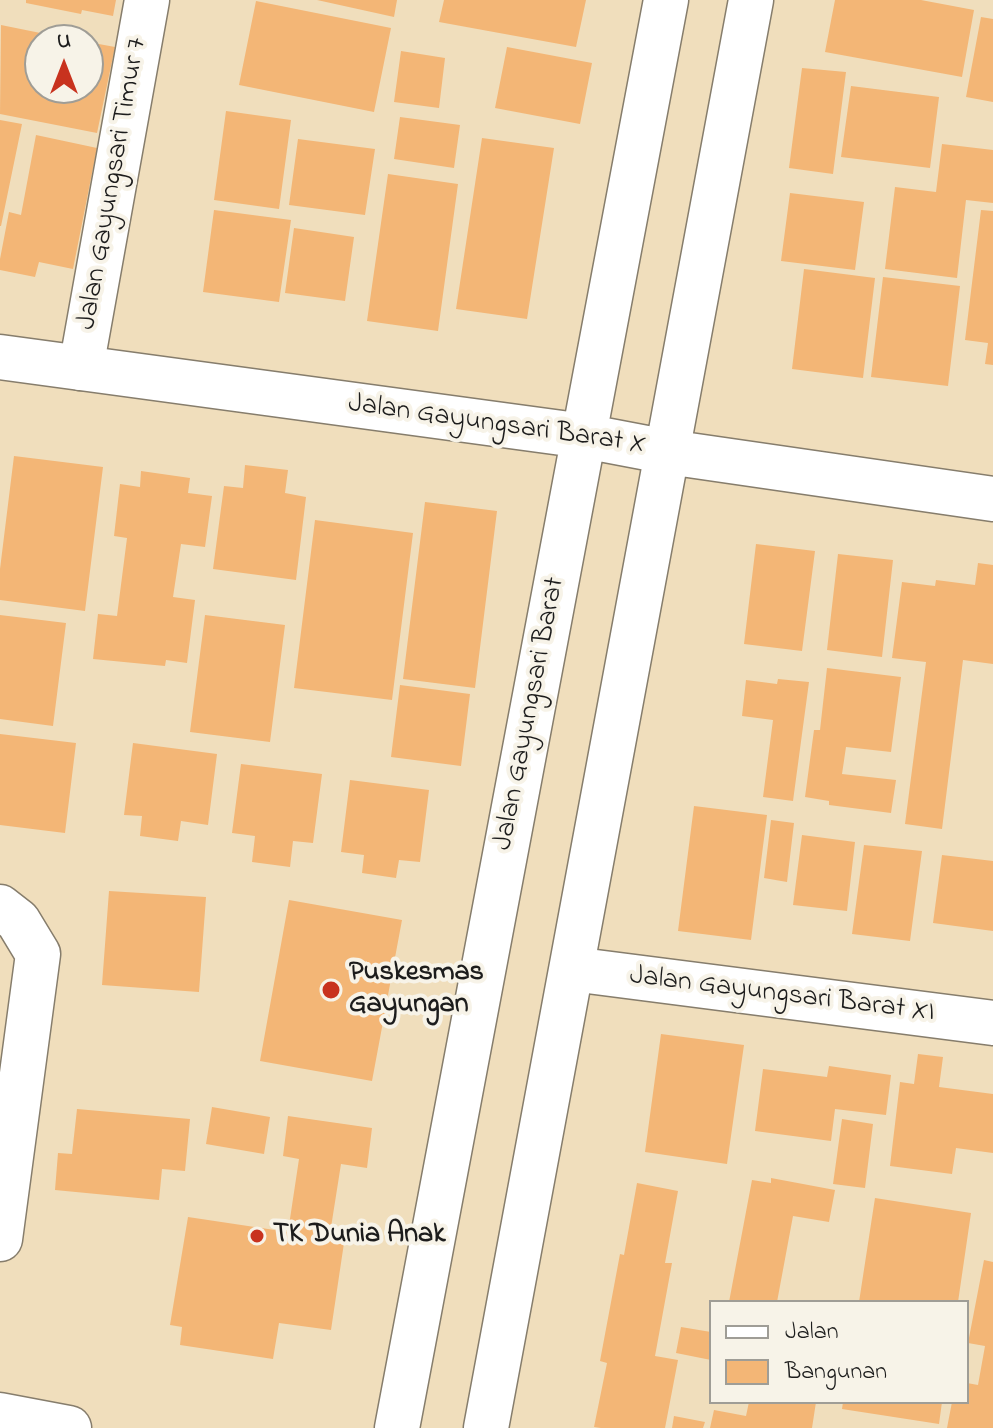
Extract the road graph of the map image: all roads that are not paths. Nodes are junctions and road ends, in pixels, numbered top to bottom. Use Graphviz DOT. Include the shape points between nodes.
graph roads {
  1 [pos="147,0"];
  2 [pos="666,0"];
  3 [pos="751,0"];
  4 [pos="0,357"];
  5 [pos="81,368"];
  6 [pos="584,436"];
  7 [pos="668,452"];
  8 [pos="993,499"];
  9 [pos="0,907"];
  10 [pos="572,969"];
  11 [pos="993,1023"];
  12 [pos="0,1239"];
  13 [pos="0,1415"];
  14 [pos="69,1428"];
  15 [pos="397,1428"];
  16 [pos="486,1428"];
  1 -- 5 [label="street, Jalan Gayungsari Timur 7"];
  2 -- 6 [label="street, Jalan Gayungsari Barat"];
  3 -- 7 [label="street"];
  4 -- 5 [label="street, Jalan Gayungsari Barat X"];
  5 -- 6 [label="street, Jalan Gayungsari Barat X"];
  6 -- 7 [label="street, Jalan Gayungsari Barat X"];
  6 -- 15 [label="street, Jalan Gayungsari Barat"];
  7 -- 8 [label="street, Jalan Gayungsari Barat X"];
  7 -- 10 [label="street"];
  9 -- 12 [label="street" via="18,921 38,954"];
  10 -- 11 [label="street, Jalan Gayungsari Barat XI"];
  10 -- 16 [label="street"];
  13 -- 14 [label="street"];
}
